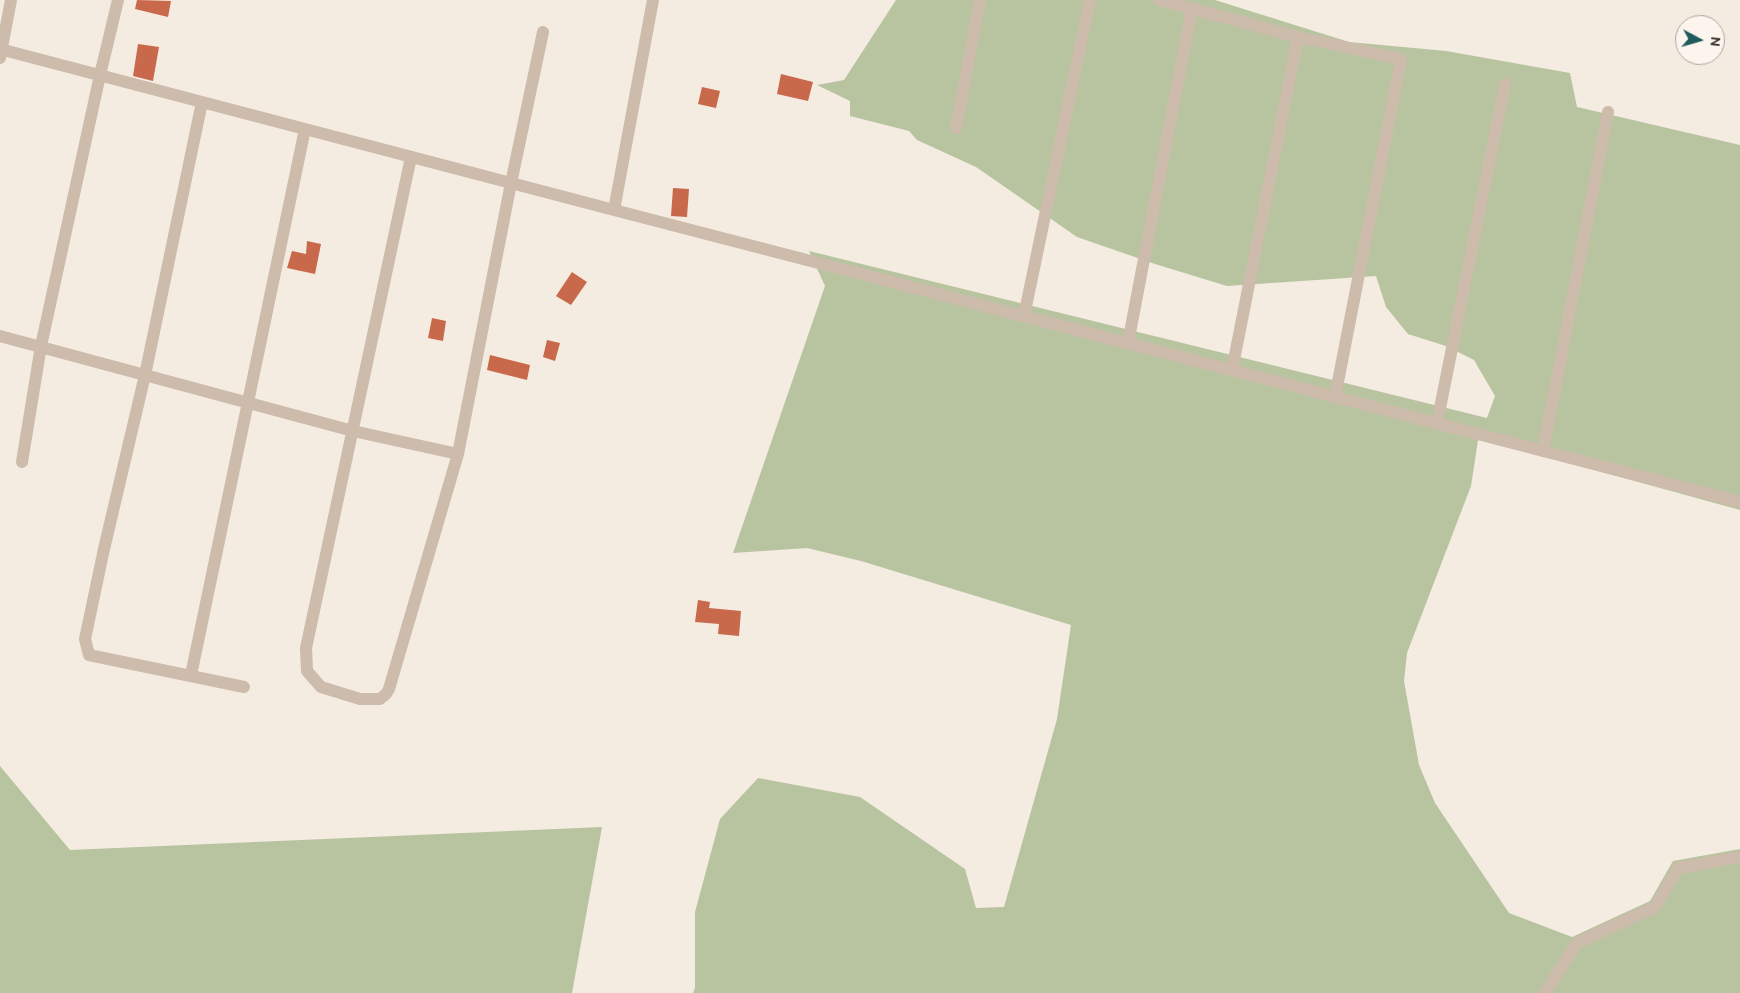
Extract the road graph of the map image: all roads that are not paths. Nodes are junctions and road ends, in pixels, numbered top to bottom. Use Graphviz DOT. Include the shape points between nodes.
graph roads {
  1 [pos="11,0"];
  2 [pos="118,0"];
  3 [pos="653,0"];
  4 [pos="980,0"];
  5 [pos="1090,0"];
  6 [pos="1159,0"];
  7 [pos="1192,8"];
  8 [pos="543,32"];
  9 [pos="1298,37"];
  10 [pos="1,52"];
  11 [pos="100,75"];
  12 [pos="1505,84"];
  13 [pos="202,102"];
  14 [pos="1608,112"];
  15 [pos="956,128"];
  16 [pos="305,129"];
  17 [pos="411,157"];
  18 [pos="511,183"];
  19 [pos="614,210"];
  20 [pos="1024,316"];
  21 [pos="0,336"];
  22 [pos="1128,343"];
  23 [pos="41,346"];
  24 [pos="1232,370"];
  25 [pos="145,374"];
  26 [pos="1335,397"];
  27 [pos="249,403"];
  28 [pos="1437,424"];
  29 [pos="353,430"];
  30 [pos="1543,451"];
  31 [pos="458,454"];
  32 [pos="22,462"];
  33 [pos="1740,502"];
  34 [pos="191,675"];
  35 [pos="244,688"];
  36 [pos="1740,857"];
  37 [pos="1545,993"];
  1 -- 10 [label="street"];
  2 -- 11 [label="street"];
  3 -- 19 [label="street"];
  4 -- 15 [label="street"];
  5 -- 20 [label="street"];
  6 -- 7 [label="street"];
  7 -- 9 [label="street"];
  7 -- 22 [label="street"];
  8 -- 18 [label="street"];
  9 -- 24 [label="street"];
  9 -- 26 [label="street" via="1401,59"];
  10 -- 11 [label="street"];
  11 -- 13 [label="street"];
  11 -- 23 [label="street"];
  12 -- 28 [label="street"];
  13 -- 16 [label="street"];
  13 -- 25 [label="street"];
  14 -- 30 [label="street"];
  16 -- 17 [label="street"];
  16 -- 27 [label="street"];
  17 -- 18 [label="street"];
  17 -- 29 [label="street"];
  18 -- 19 [label="street"];
  18 -- 31 [label="street"];
  19 -- 20 [label="street"];
  20 -- 22 [label="street"];
  21 -- 23 [label="street"];
  22 -- 24 [label="street"];
  23 -- 25 [label="street"];
  23 -- 32 [label="street"];
  24 -- 26 [label="street"];
  25 -- 27 [label="street"];
  25 -- 34 [label="street" via="85,639 89,655"];
  26 -- 28 [label="street"];
  27 -- 29 [label="street"];
  27 -- 34 [label="street"];
  28 -- 30 [label="street"];
  29 -- 31 [label="street"];
  29 -- 31 [label="street" via="306,648 307,671 321,687 360,699 380,699 389,689"];
  30 -- 33 [label="street"];
  34 -- 35 [label="street"];
  36 -- 37 [label="street" via="1678,868 1655,906 1577,943"];
}
